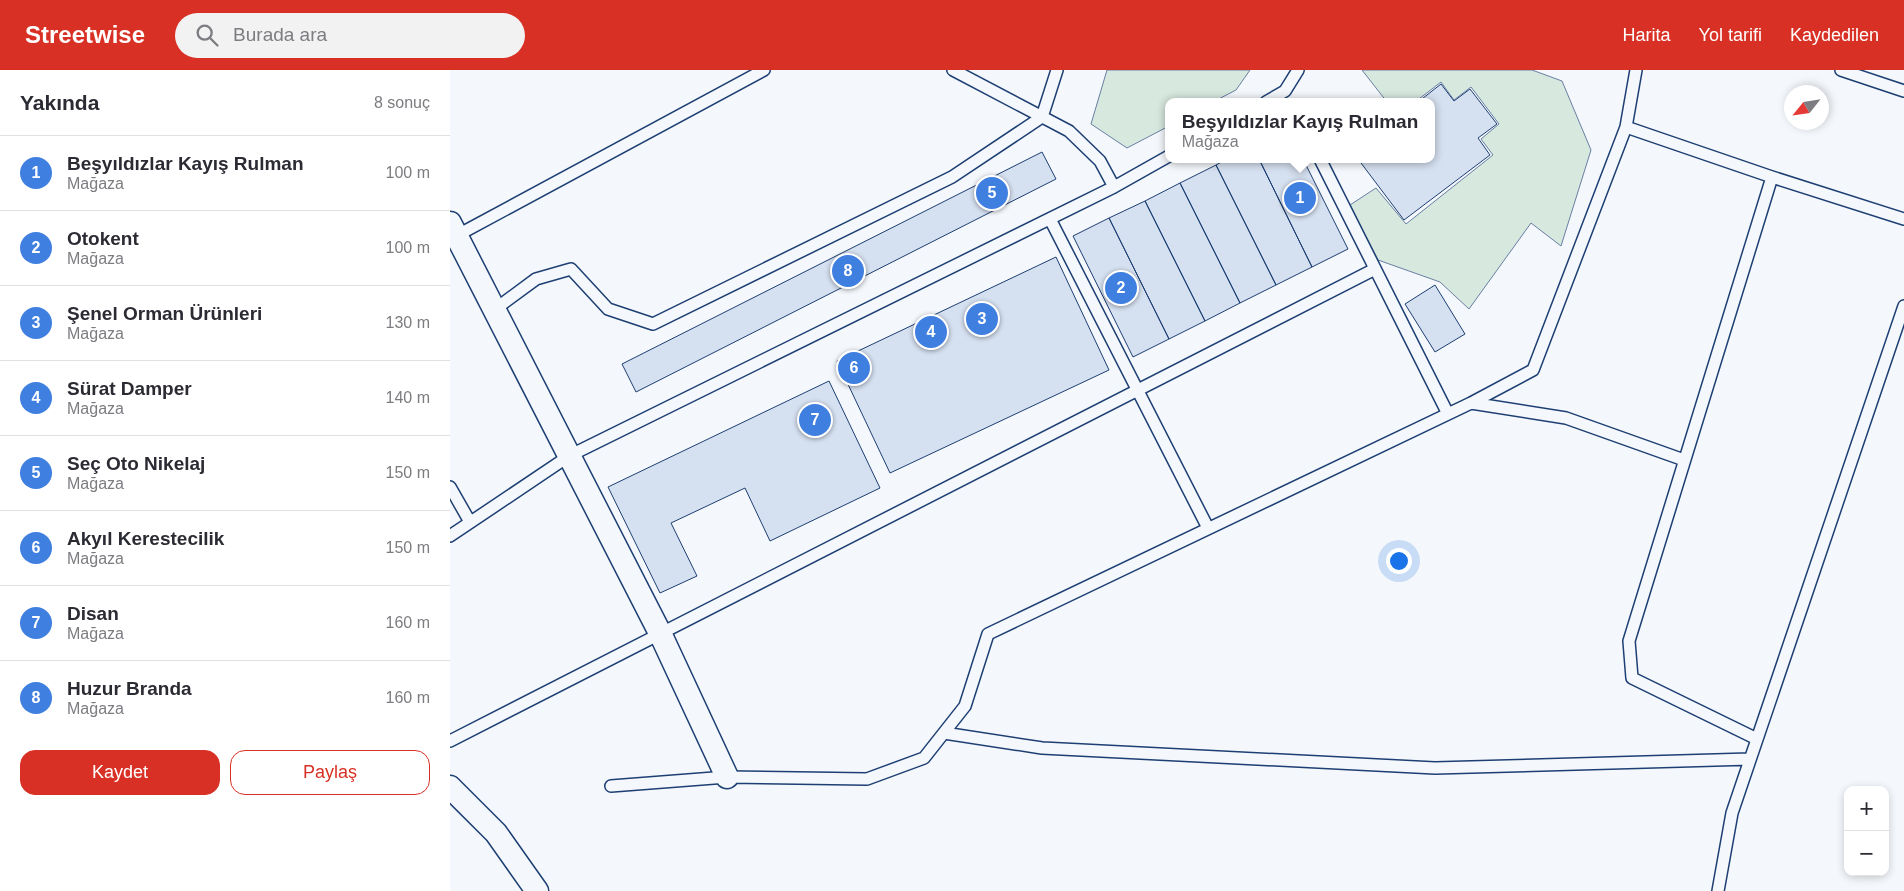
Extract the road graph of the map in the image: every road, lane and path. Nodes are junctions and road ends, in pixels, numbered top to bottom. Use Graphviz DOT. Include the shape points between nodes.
graph roads {
  1 [pos="764,70"];
  2 [pos="954,70"];
  3 [pos="1057,70"];
  4 [pos="1298,70"];
  5 [pos="1636,70"];
  6 [pos="1847,71"];
  7 [pos="1904,91"];
  8 [pos="1288,96"];
  9 [pos="1042,117"];
  10 [pos="1626,128"];
  11 [pos="1165,158"];
  12 [pos="1322,163"];
  13 [pos="1772,177"];
  14 [pos="1114,187"];
  15 [pos="1050,219"];
  16 [pos="1904,219"];
  17 [pos="453,229"];
  18 [pos="1375,269"];
  19 [pos="1904,306"];
  20 [pos="494,310"];
  21 [pos="1137,390"];
  22 [pos="1471,403"];
  23 [pos="1448,414"];
  24 [pos="569,456"];
  25 [pos="1684,460"];
  26 [pos="450,487"];
  27 [pos="470,522"];
  28 [pos="1208,528"];
  29 [pos="450,536"];
  30 [pos="660,633"];
  31 [pos="944,733"];
  32 [pos="1757,739"];
  33 [pos="450,741"];
  34 [pos="1750,759"];
  35 [pos="727,778"];
  36 [pos="611,786"];
  37 [pos="450,788"];
  38 [pos="537,891"];
  39 [pos="1718,891"];
  1 -- 17 [label="lane"];
  2 -- 9 [label="lane"];
  3 -- 9 [label="lane"];
  4 -- 8 [label="lane"];
  5 -- 10 [label="lane"];
  6 -- 7 [label="lane"];
  9 -- 14 [label="lane" via="1069,131 1100,161"];
  9 -- 20 [label="lane" via="952,177 653,324 608,309 571,269 536,279"];
  10 -- 13 [label="lane"];
  10 -- 22 [label="lane" via="1533,370"];
  11 -- 14 [label="lane"];
  12 -- 18 [label="lane"];
  13 -- 16 [label="lane"];
  13 -- 25 [label="lane"];
  14 -- 15 [label="lane"];
  15 -- 21 [label="lane"];
  15 -- 24 [label="lane"];
  17 -- 20 [label="street"];
  18 -- 21 [label="lane"];
  18 -- 23 [label="lane"];
  19 -- 32 [label="lane"];
  20 -- 24 [label="street"];
  21 -- 28 [label="lane"];
  21 -- 30 [label="lane"];
  22 -- 23 [label="lane"];
  22 -- 25 [label="lane" via="1566,418"];
  23 -- 28 [label="lane"];
  24 -- 27 [label="lane"];
  24 -- 30 [label="street"];
  25 -- 32 [label="lane" via="1629,641 1632,678"];
  26 -- 27 [label="lane"];
  27 -- 29 [label="lane"];
  28 -- 31 [label="lane" via="988,634 965,706"];
  30 -- 33 [label="lane"];
  30 -- 35 [label="street"];
  31 -- 34 [label="lane" via="1042,748 1435,768"];
  31 -- 35 [label="lane" via="924,758 867,779"];
  32 -- 34 [label="lane"];
  34 -- 39 [label="lane" via="1732,813"];
  35 -- 36 [label="lane"];
  37 -- 38 [label="street" via="496,833"];
}
